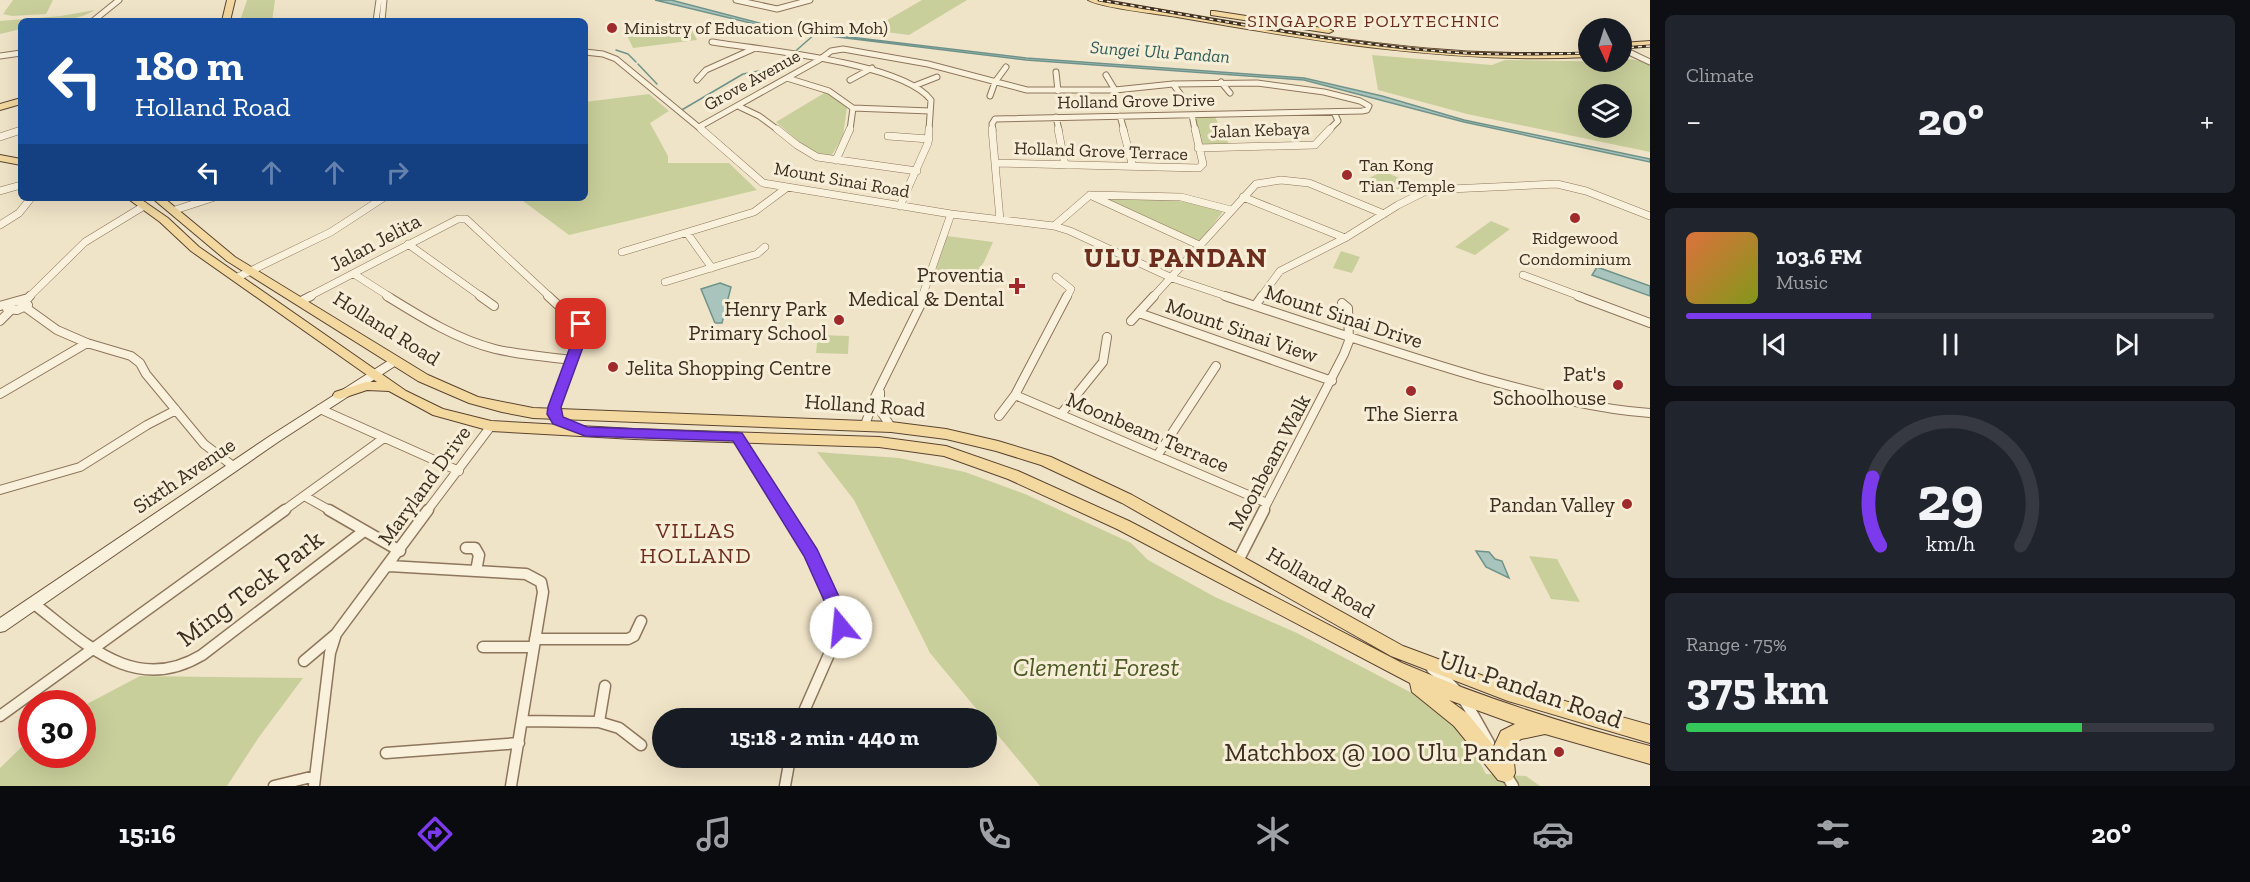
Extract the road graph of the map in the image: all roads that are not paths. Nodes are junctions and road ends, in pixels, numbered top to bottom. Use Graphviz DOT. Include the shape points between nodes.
graph roads {
  1 [pos="113,0"];
  2 [pos="119,0"];
  3 [pos="233,0"];
  4 [pos="379,0"];
  5 [pos="384,0"];
  6 [pos="736,0"];
  7 [pos="743,0"];
  8 [pos="807,0"];
  9 [pos="1092,0"];
  10 [pos="1117,0"];
  11 [pos="91,18"];
  12 [pos="97,18"];
  13 [pos="227,18"];
  14 [pos="233,18"];
  15 [pos="376,18"];
  16 [pos="382,18"];
  17 [pos="712,42"];
  18 [pos="1650,43"];
  19 [pos="1632,44"];
  20 [pos="1578,48"];
  21 [pos="753,49"];
  22 [pos="1650,51"];
  23 [pos="588,52"];
  24 [pos="1632,52"];
  25 [pos="18,55"];
  26 [pos="1578,55"];
  27 [pos="1632,55"];
  28 [pos="0,57"];
  29 [pos="820,59"];
  30 [pos="1650,62"];
  31 [pos="1006,67"];
  32 [pos="872,68"];
  33 [pos="1056,72"];
  34 [pos="1106,75"];
  35 [pos="937,77"];
  36 [pos="787,78"];
  37 [pos="697,80"];
  38 [pos="850,80"];
  39 [pos="995,82"];
  40 [pos="1221,82"];
  41 [pos="1173,84"];
  42 [pos="914,86"];
  43 [pos="1115,90"];
  44 [pos="1058,91"];
  45 [pos="1230,93"];
  46 [pos="1181,95"];
  47 [pos="990,96"];
  48 [pos="18,104"];
  49 [pos="738,106"];
  50 [pos="853,108"];
  51 [pos="1368,108"];
  52 [pos="0,109"];
  53 [pos="930,111"];
  54 [pos="1334,112"];
  55 [pos="1192,115"];
  56 [pos="1120,116"];
  57 [pos="1056,117"];
  58 [pos="699,128"];
  59 [pos="18,130"];
  60 [pos="888,136"];
  61 [pos="0,137"];
  62 [pos="929,139"];
  63 [pos="1198,148"];
  64 [pos="0,150"];
  65 [pos="18,153"];
  66 [pos="0,158"];
  67 [pos="836,160"];
  68 [pos="18,161"];
  69 [pos="995,163"];
  70 [pos="1065,165"];
  71 [pos="1133,167"];
  72 [pos="917,171"];
  73 [pos="18,186"];
  74 [pos="784,189"];
  75 [pos="0,191"];
  76 [pos="1090,195"];
  77 [pos="1243,197"];
  78 [pos="29,201"];
  79 [pos="136,201"];
  80 [pos="189,201"];
  81 [pos="379,201"];
  82 [pos="166,204"];
  83 [pos="900,206"];
  84 [pos="147,208"];
  85 [pos="999,209"];
  86 [pos="1231,210"];
  87 [pos="951,213"];
  88 [pos="1384,214"];
  89 [pos="1650,216"];
  90 [pos="1000,220"];
  91 [pos="1012,222"];
  92 [pos="0,225"];
  93 [pos="1054,226"];
  94 [pos="687,233"];
  95 [pos="1346,238"];
  96 [pos="408,244"];
  97 [pos="1201,246"];
  98 [pos="765,247"];
  99 [pos="622,252"];
  100 [pos="712,268"];
  101 [pos="244,274"];
  102 [pos="354,274"];
  103 [pos="1523,275"];
  104 [pos="1056,277"];
  105 [pos="1172,278"];
  106 [pos="665,282"];
  107 [pos="28,298"];
  108 [pos="301,301"];
  109 [pos="1342,303"];
  110 [pos="494,306"];
  111 [pos="1255,306"];
  112 [pos="6,307"];
  113 [pos="25,307"];
  114 [pos="1139,313"];
  115 [pos="0,321"];
  116 [pos="1131,321"];
  117 [pos="1650,323"];
  118 [pos="1107,337"];
  119 [pos="1348,337"];
  120 [pos="87,343"];
  121 [pos="573,360"];
  122 [pos="394,361"];
  123 [pos="1216,366"];
  124 [pos="374,373"];
  125 [pos="1332,381"];
  126 [pos="389,387"];
  127 [pos="880,392"];
  128 [pos="0,394"];
  129 [pos="340,395"];
  130 [pos="1015,395"];
  131 [pos="320,409"];
  132 [pos="176,410"];
  133 [pos="1650,413"];
  134 [pos="554,414"];
  135 [pos="1061,414"];
  136 [pos="999,416"];
  137 [pos="865,425"];
  138 [pos="491,426"];
  139 [pos="891,427"];
  140 [pos="585,431"];
  141 [pos="737,436"];
  142 [pos="384,438"];
  143 [pos="1157,456"];
  144 [pos="233,466"];
  145 [pos="459,471"];
  146 [pos="1013,475"];
  147 [pos="1096,485"];
  148 [pos="0,490"];
  149 [pos="306,497"];
  150 [pos="1127,499"];
  151 [pos="1267,503"];
  152 [pos="1080,505"];
  153 [pos="1123,525"];
  154 [pos="364,531"];
  155 [pos="466,548"];
  156 [pos="400,551"];
  157 [pos="1238,561"];
  158 [pos="389,566"];
  159 [pos="476,571"];
  160 [pos="33,603"];
  161 [pos="641,621"];
  162 [pos="0,626"];
  163 [pos="336,634"];
  164 [pos="535,643"];
  165 [pos="483,647"];
  166 [pos="91,649"];
  167 [pos="304,661"];
  168 [pos="1422,662"];
  169 [pos="1396,669"];
  170 [pos="605,686"];
  171 [pos="1464,698"];
  172 [pos="805,708"];
  173 [pos="0,716"];
  174 [pos="523,721"];
  175 [pos="600,722"];
  176 [pos="1546,727"];
  177 [pos="1650,734"];
  178 [pos="519,743"];
  179 [pos="641,745"];
  180 [pos="386,753"];
  181 [pos="1650,755"];
  182 [pos="788,768"];
  183 [pos="1509,779"];
  184 [pos="315,781"];
  185 [pos="274,786"];
  186 [pos="511,786"];
  187 [pos="785,786"];
  1 -- 11 [label="street"];
  2 -- 12 [label="street"];
  3 -- 13 [label="main road"];
  3 -- 14 [label="main road"];
  4 -- 15 [label="street"];
  5 -- 16 [label="street"];
  6 -- 8 [label="street" via="777,9"];
  7 -- 8 [label="street" via="774,8"];
  9 -- 26 [label="main road" via="1388,48 1488,57"];
  10 -- 20 [label="main road" via="1447,49"];
  17 -- 21 [label="street"];
  18 -- 19 [label="main road"];
  21 -- 29 [label="street"];
  21 -- 37 [label="street" via="706,70"];
  22 -- 24 [label="main road"];
  23 -- 58 [label="street, Mount Sinai Road" via="611,56"];
  25 -- 28 [label="street"];
  27 -- 30 [label="street"];
  29 -- 32 [label="street"];
  29 -- 36 [label="street, Grove Avenue"];
  29 -- 39 [label="street, Grove Avenue" via="831,51 850,49"];
  31 -- 39 [label="street"];
  32 -- 38 [label="street"];
  32 -- 42 [label="street"];
  33 -- 44 [label="street"];
  34 -- 43 [label="street"];
  35 -- 42 [label="street"];
  36 -- 49 [label="street, Grove Avenue"];
  36 -- 50 [label="street" via="829,90"];
  39 -- 44 [label="street, Grove Avenue" via="1022,90"];
  39 -- 47 [label="street"];
  40 -- 41 [label="street, Grove Avenue"];
  40 -- 45 [label="street"];
  40 -- 51 [label="street, Grove Avenue" via="1298,88 1360,101"];
  41 -- 43 [label="street, Grove Avenue"];
  41 -- 46 [label="street"];
  42 -- 53 [label="street" via="929,98"];
  43 -- 44 [label="street, Grove Avenue"];
  48 -- 52 [label="main road"];
  49 -- 58 [label="street, Grove Avenue"];
  49 -- 67 [label="street" via="757,113 811,155"];
  50 -- 53 [label="street"];
  50 -- 67 [label="street" via="849,135"];
  51 -- 54 [label="street, Holland Grove Drive"];
  53 -- 62 [label="street"];
  54 -- 55 [label="street, Holland Grove Drive"];
  54 -- 63 [label="street, Jalan Kebaya" via="1338,121 1316,145"];
  55 -- 56 [label="street, Holland Grove Drive"];
  55 -- 63 [label="street"];
  56 -- 57 [label="street, Holland Grove Drive"];
  56 -- 71 [label="street"];
  57 -- 69 [label="street, Holland Grove Drive" via="994,119"];
  57 -- 70 [label="street"];
  58 -- 74 [label="street, Mount Sinai Road" via="763,183"];
  59 -- 61 [label="street"];
  60 -- 62 [label="street"];
  62 -- 72 [label="street"];
  63 -- 71 [label="street, Holland Grove Terrace" via="1203,164 1199,168"];
  64 -- 65 [label="main road"];
  66 -- 68 [label="main road"];
  67 -- 72 [label="street"];
  69 -- 70 [label="street, Holland Grove Terrace"];
  69 -- 85 [label="street, Holland Grove Drive"];
  70 -- 71 [label="street, Holland Grove Terrace"];
  72 -- 83 [label="street"];
  73 -- 75 [label="street"];
  74 -- 83 [label="street, Mount Sinai Road"];
  74 -- 94 [label="street" via="754,212"];
  76 -- 86 [label="street" via="1181,198"];
  76 -- 93 [label="street"];
  76 -- 97 [label="street"];
  77 -- 86 [label="street"];
  77 -- 88 [label="street" via="1256,184 1290,180 1309,183"];
  77 -- 95 [label="street"];
  78 -- 92 [label="street" via="19,213"];
  79 -- 84 [label="main road, Holland Road"];
  80 -- 82 [label="street"];
  81 -- 101 [label="street" via="318,239"];
  82 -- 84 [label="street"];
  82 -- 101 [label="main road, Holland Road"];
  83 -- 87 [label="street, Mount Sinai Road"];
  84 -- 101 [label="main road, Holland Road" via="195,249"];
  84 -- 107 [label="street" via="75,250"];
  85 -- 90 [label="street, Holland Grove Drive"];
  85 -- 91 [label="street"];
  86 -- 97 [label="street"];
  87 -- 90 [label="street, Mount Sinai Road"];
  87 -- 127 [label="street" via="920,306"];
  88 -- 89 [label="street" via="1428,190 1550,184 1586,191"];
  88 -- 95 [label="street"];
  90 -- 91 [label="street, Mount Sinai Drive"];
  91 -- 93 [label="street, Mount Sinai Drive"];
  93 -- 105 [label="street, Mount Sinai Drive"];
  94 -- 99 [label="street"];
  94 -- 100 [label="street"];
  95 -- 111 [label="street" via="1280,271"];
  96 -- 102 [label="street, Jalan Jelita"];
  96 -- 110 [label="street"];
  96 -- 121 [label="street, Jalan Jelita" via="458,219 466,219 581,324"];
  97 -- 105 [label="street"];
  98 -- 100 [label="street" via="757,254"];
  100 -- 106 [label="street"];
  101 -- 108 [label="main road, Holland Road"];
  101 -- 124 [label="main road, Holland Road"];
  102 -- 108 [label="street, Jalan Jelita"];
  102 -- 121 [label="street" via="463,338 513,353"];
  103 -- 117 [label="street"];
  104 -- 130 [label="street" via="1071,289"];
  105 -- 111 [label="street, Mount Sinai Drive"];
  105 -- 114 [label="street"];
  107 -- 112 [label="street" via="15,300"];
  107 -- 113 [label="street" via="31,302"];
  108 -- 122 [label="main road, Holland Road"];
  109 -- 119 [label="street" via="1348,308"];
  111 -- 119 [label="street, Mount Sinai Drive"];
  112 -- 113 [label="street"];
  112 -- 115 [label="street"];
  113 -- 120 [label="street" via="57,330"];
  114 -- 116 [label="street"];
  114 -- 125 [label="street, Mount Sinai View"];
  118 -- 135 [label="street" via="1103,362"];
  119 -- 125 [label="street, Moonbeam Walk"];
  119 -- 133 [label="street, Mount Sinai Drive" via="1553,398 1617,411"];
  120 -- 128 [label="street"];
  120 -- 132 [label="street" via="131,356"];
  121 -- 134 [label="street, Jalan Jelita"];
  122 -- 124 [label="main road, Sixth Avenue"];
  122 -- 134 [label="main road, Holland Road" via="458,396 484,405"];
  123 -- 143 [label="street"];
  124 -- 126 [label="main road, Holland Road"];
  124 -- 129 [label="main road, Sixth Avenue"];
  125 -- 151 [label="street, Moonbeam Walk"];
  126 -- 129 [label="main road" via="366,386"];
  126 -- 138 [label="main road, Holland Road" via="438,412"];
  127 -- 137 [label="street"];
  127 -- 139 [label="street" via="880,410"];
  129 -- 131 [label="main road, Sixth Avenue"];
  130 -- 135 [label="street, Moonbeam Terrace"];
  130 -- 136 [label="street"];
  131 -- 142 [label="street"];
  131 -- 144 [label="main road, Sixth Avenue"];
  132 -- 144 [label="street" via="204,444"];
  132 -- 148 [label="street" via="80,467"];
  134 -- 137 [label="main road, Holland Road"];
  134 -- 140 [label="main road" via="562,423"];
  135 -- 143 [label="street, Moonbeam Terrace"];
  137 -- 139 [label="main road, Holland Road"];
  137 -- 146 [label="main road" via="880,434 965,450 1003,466"];
  138 -- 140 [label="main road, Holland Road"];
  138 -- 145 [label="street, Maryland Drive"];
  139 -- 147 [label="main road, Holland Road" via="998,446 1046,461"];
  140 -- 141 [label="main road, Holland Road"];
  141 -- 146 [label="main road, Holland Road" via="914,445"];
  141 -- 172 [label="street" via="811,554 839,616 841,627"];
  142 -- 145 [label="street"];
  142 -- 149 [label="street, Ming Teck Park"];
  143 -- 151 [label="street, Moonbeam Terrace"];
  144 -- 160 [label="main road, Sixth Avenue"];
  145 -- 156 [label="street, Maryland Drive"];
  146 -- 152 [label="main road, Holland Road"];
  147 -- 150 [label="main road, Holland Road"];
  147 -- 152 [label="main road" via="1099,500"];
  149 -- 154 [label="street, Ming Teck Park"];
  149 -- 166 [label="street, Ming Teck Park"];
  150 -- 153 [label="main road" via="1117,501 1111,510"];
  150 -- 157 [label="main road, Holland Road"];
  151 -- 157 [label="street, Moonbeam Walk"];
  152 -- 153 [label="main road, Holland Road"];
  153 -- 169 [label="main road, Holland Road"];
  154 -- 156 [label="street, Ming Teck Park"];
  154 -- 166 [label="street, Ming Teck Park" via="190,663 169,668 130,668"];
  155 -- 159 [label="street" via="475,548 479,555"];
  156 -- 158 [label="street, Maryland Drive"];
  157 -- 168 [label="main road, Holland Road"];
  158 -- 159 [label="street, Maryland Drive"];
  158 -- 163 [label="street, Maryland Drive"];
  159 -- 164 [label="street, Maryland Drive" via="539,578 543,592"];
  160 -- 162 [label="main road, Sixth Avenue"];
  160 -- 166 [label="street, Ming Teck Park"];
  161 -- 164 [label="street" via="634,636 628,639"];
  163 -- 167 [label="street, Maryland Drive"];
  163 -- 184 [label="street" via="330,653"];
  164 -- 165 [label="street"];
  164 -- 174 [label="street, Maryland Drive"];
  166 -- 173 [label="street, Ming Teck Park"];
  168 -- 171 [label="street, Holland Road" via="1453,684"];
  168 -- 177 [label="main road, Ulu Pandan Road" via="1508,693"];
  169 -- 171 [label="main road, Ulu Pandan Road"];
  169 -- 183 [label="main road" via="1461,720"];
  170 -- 175 [label="street"];
  171 -- 176 [label="main road, Ulu Pandan Road"];
  171 -- 183 [label="street, Holland Road"];
  174 -- 175 [label="street"];
  174 -- 178 [label="street, Maryland Drive"];
  175 -- 179 [label="street" via="619,728"];
  176 -- 181 [label="main road, Ulu Pandan Road"];
  176 -- 183 [label="main road" via="1521,730 1504,741 1501,753"];
  178 -- 180 [label="street"];
  178 -- 186 [label="street, Maryland Drive"];
  182 -- 187 [label="street"];
  184 -- 185 [label="street"];
}
